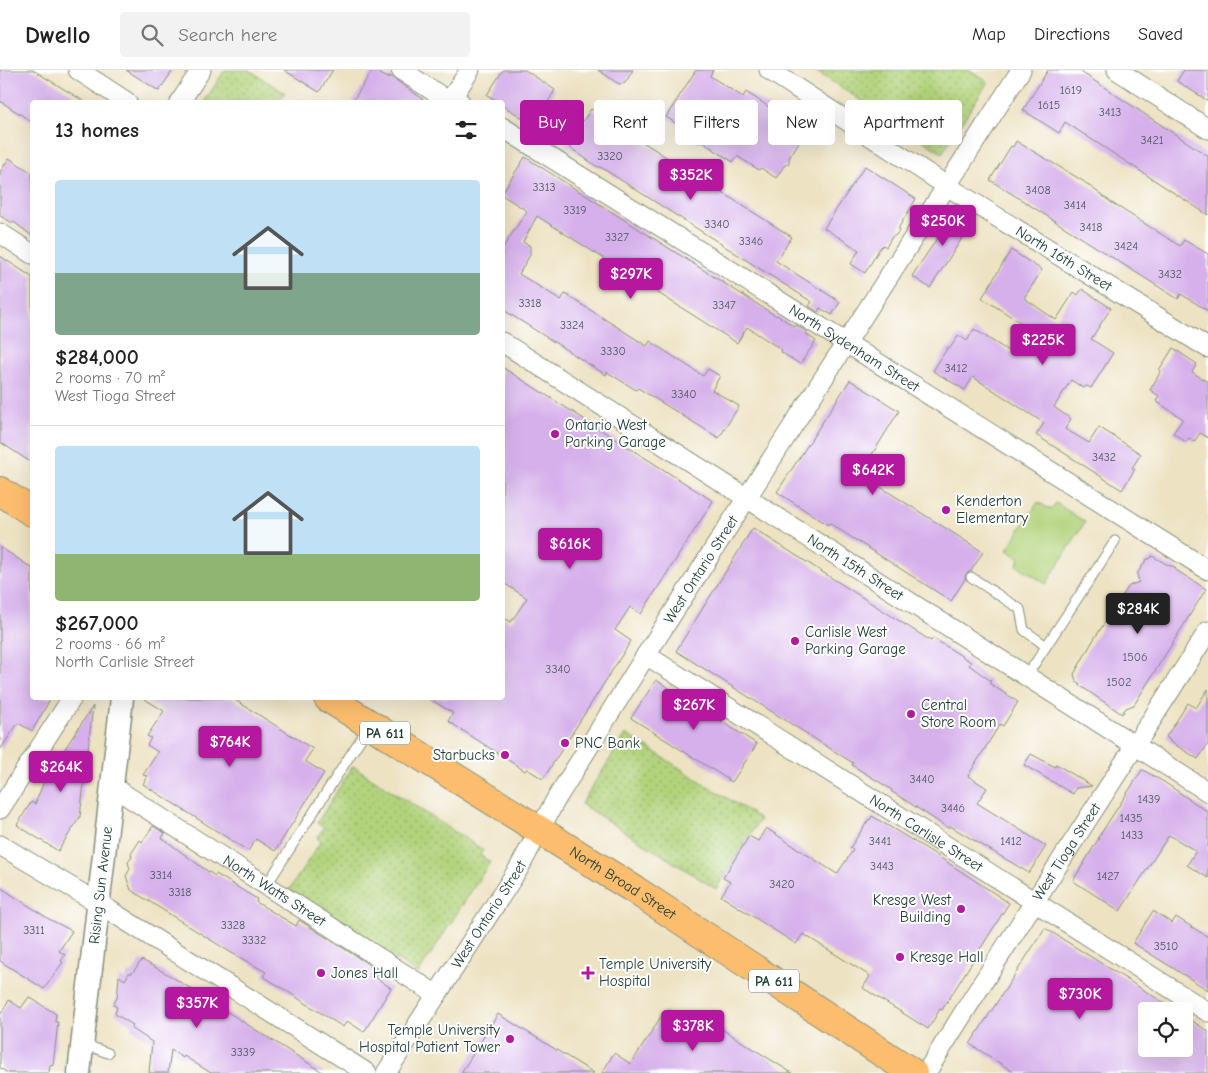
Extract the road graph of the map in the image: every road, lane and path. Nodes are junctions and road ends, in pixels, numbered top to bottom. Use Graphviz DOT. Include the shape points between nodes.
graph roads {
  1 [pos="78,70"];
  2 [pos="201,70"];
  3 [pos="402,70"];
  4 [pos="470,70"];
  5 [pos="769,70"];
  6 [pos="1021,70"];
  7 [pos="1117,70"];
  8 [pos="124,100"];
  9 [pos="181,100"];
  10 [pos="450,100"];
  11 [pos="454,100"];
  12 [pos="505,129"];
  13 [pos="1208,129"];
  14 [pos="947,186"];
  15 [pos="0,232"];
  16 [pos="30,253"];
  17 [pos="846,341"];
  18 [pos="505,344"];
  19 [pos="1208,348"];
  20 [pos="0,491"];
  21 [pos="747,498"];
  22 [pos="30,511"];
  23 [pos="1114,541"];
  24 [pos="1208,570"];
  25 [pos="971,577"];
  26 [pos="1208,631"];
  27 [pos="1046,646"];
  28 [pos="646,655"];
  29 [pos="1026,677"];
  30 [pos="71,700"];
  31 [pos="122,700"];
  32 [pos="331,700"];
  33 [pos="370,724"];
  34 [pos="1135,746"];
  35 [pos="113,787"];
  36 [pos="1208,792"];
  37 [pos="0,809"];
  38 [pos="539,830"];
  39 [pos="0,845"];
  40 [pos="266,886"];
  41 [pos="1034,901"];
  42 [pos="98,903"];
  43 [pos="437,995"];
  44 [pos="1208,1012"];
  45 [pos="82,1044"];
  46 [pos="108,1053"];
  47 [pos="79,1073"];
  48 [pos="367,1073"];
  49 [pos="386,1073"];
  50 [pos="913,1073"];
  51 [pos="926,1073"];
  1 -- 8 [label="street"];
  2 -- 9 [label="street"];
  3 -- 10 [label="street"];
  4 -- 11 [label="street"];
  5 -- 14 [label="street, North 16th Street"];
  6 -- 14 [label="street, West Ontario Street"];
  7 -- 13 [label="street"];
  12 -- 17 [label="street, North Sydenham Street"];
  14 -- 17 [label="street, West Ontario Street"];
  14 -- 19 [label="street, North 16th Street"];
  15 -- 16 [label="street"];
  17 -- 21 [label="street, West Ontario Street"];
  17 -- 24 [label="street, North Sydenham Street"];
  18 -- 21 [label="street, North 15th Street"];
  20 -- 22 [label="main road"];
  21 -- 28 [label="street, West Ontario Street"];
  21 -- 29 [label="street, North 15th Street"];
  23 -- 27 [label="lane"];
  25 -- 27 [label="lane" via="1020,609 1024,630"];
  26 -- 34 [label="street, West Tioga Street"];
  27 -- 29 [label="lane"];
  28 -- 38 [label="street, West Ontario Street"];
  28 -- 41 [label="street, North Carlisle Street"];
  29 -- 34 [label="street, North 15th Street"];
  30 -- 37 [label="street"];
  31 -- 35 [label="street, Rising Sun Avenue"];
  32 -- 33 [label="main road, North Broad Street / PA 611"];
  33 -- 38 [label="main road, North Broad Street / PA 611"];
  33 -- 40 [label="lane"];
  34 -- 36 [label="street, North 15th Street"];
  34 -- 41 [label="street, West Tioga Street"];
  35 -- 40 [label="street, North Watts Street"];
  35 -- 42 [label="street, Rising Sun Avenue"];
  38 -- 43 [label="street, West Ontario Street" via="519,868"];
  38 -- 50 [label="main road, North Broad Street / PA 611"];
  39 -- 42 [label="street"];
  40 -- 43 [label="street, North Watts Street"];
  41 -- 44 [label="street, North Carlisle Street"];
  41 -- 51 [label="street, West Tioga Street"];
  42 -- 45 [label="street, Rising Sun Avenue"];
  42 -- 48 [label="street"];
  43 -- 49 [label="street, West Ontario Street"];
  45 -- 46 [label="lane"];
  45 -- 47 [label="street, Rising Sun Avenue"];
}
